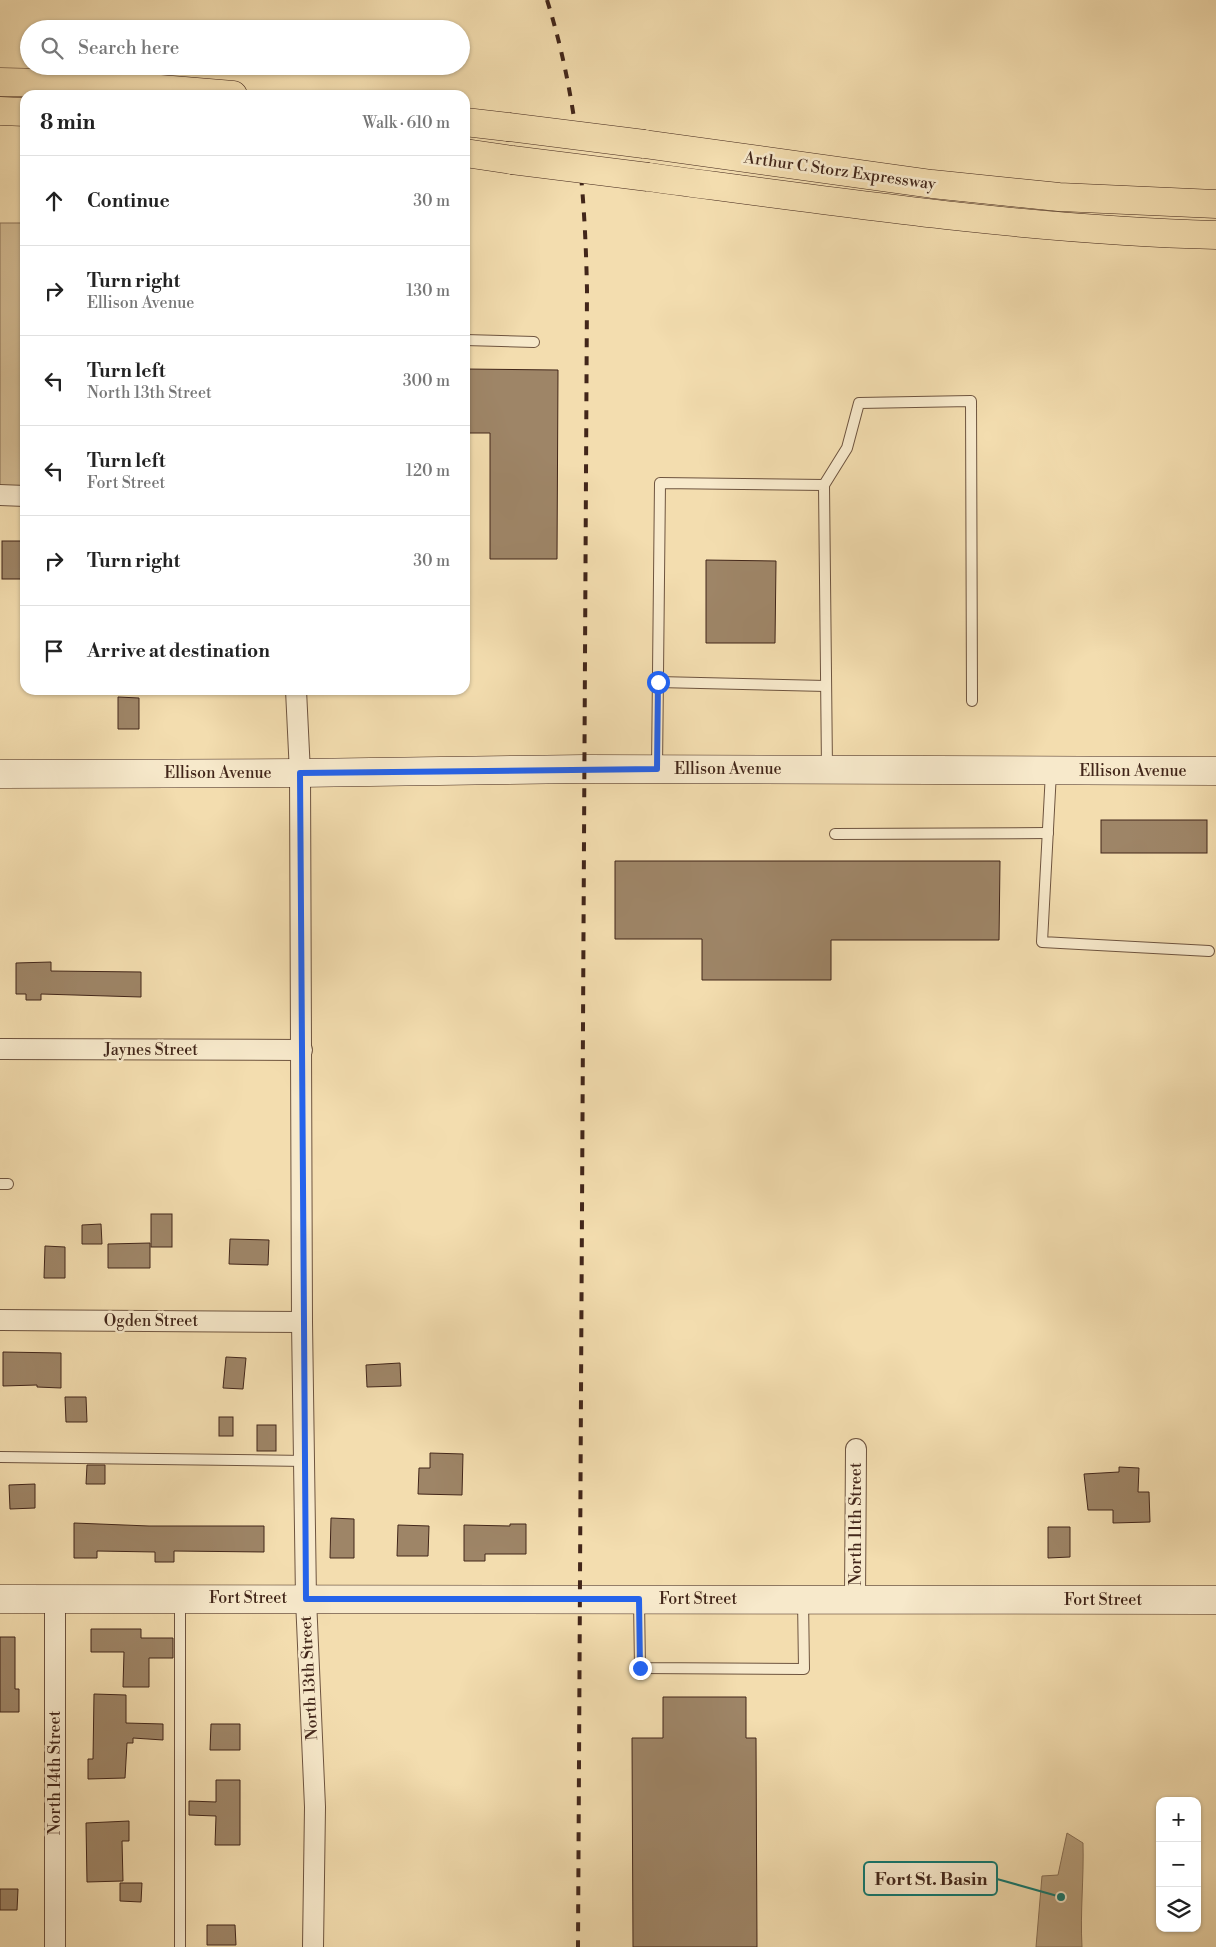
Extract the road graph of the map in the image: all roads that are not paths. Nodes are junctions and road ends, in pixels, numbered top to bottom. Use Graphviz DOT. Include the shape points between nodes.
graph roads {
  1 [pos="0,82"];
  2 [pos="172,90"];
  3 [pos="0,111"];
  4 [pos="20,112"];
  5 [pos="470,123"];
  6 [pos="470,154"];
  7 [pos="1216,204"];
  8 [pos="1216,236"];
  9 [pos="470,340"];
  10 [pos="534,342"];
  11 [pos="824,485"];
  12 [pos="0,495"];
  13 [pos="20,496"];
  14 [pos="658,682"];
  15 [pos="826,686"];
  16 [pos="296,695"];
  17 [pos="972,701"];
  18 [pos="657,769"];
  19 [pos="827,770"];
  20 [pos="1052,771"];
  21 [pos="1216,771"];
  22 [pos="300,773"];
  23 [pos="0,774"];
  24 [pos="835,834"];
  25 [pos="1048,834"];
  26 [pos="1209,951"];
  27 [pos="0,1049"];
  28 [pos="302,1050"];
  29 [pos="0,1320"];
  30 [pos="302,1322"];
  31 [pos="856,1449"];
  32 [pos="0,1457"];
  33 [pos="306,1461"];
  34 [pos="180,1598"];
  35 [pos="0,1599"];
  36 [pos="55,1599"];
  37 [pos="306,1599"];
  38 [pos="639,1599"];
  39 [pos="804,1599"];
  40 [pos="856,1600"];
  41 [pos="1216,1600"];
  42 [pos="55,1947"];
  43 [pos="180,1947"];
  44 [pos="313,1947"];
  1 -- 2 [label="highway" via="99,84"];
  3 -- 4 [label="highway"];
  5 -- 7 [label="highway, Arthur C Storz Expressway, bridge" via="932,184 1059,197"];
  6 -- 8 [label="highway, Arthur C Storz Expressway, bridge" via="995,222"];
  9 -- 10 [label="lane"];
  11 -- 14 [label="lane" via="660,483"];
  11 -- 15 [label="lane"];
  11 -- 17 [label="lane" via="847,448 859,403 971,402"];
  12 -- 13 [label="street"];
  14 -- 15 [label="lane"];
  14 -- 18 [label="lane"];
  15 -- 19 [label="lane"];
  16 -- 22 [label="street, North 13th Street"];
  18 -- 19 [label="street, Ellison Avenue"];
  18 -- 22 [label="street, Ellison Avenue"];
  19 -- 20 [label="street, Ellison Avenue"];
  20 -- 21 [label="street, Ellison Avenue"];
  20 -- 25 [label="lane"];
  22 -- 23 [label="street, Ellison Avenue"];
  22 -- 28 [label="street, North 13th Street"];
  24 -- 25 [label="lane"];
  25 -- 26 [label="lane" via="1042,942"];
  27 -- 28 [label="street, Jaynes Street"];
  28 -- 30 [label="street, North 13th Street"];
  29 -- 30 [label="street, Ogden Street"];
  30 -- 33 [label="street, North 13th Street"];
  31 -- 40 [label="street, North 11th Street"];
  32 -- 33 [label="lane"];
  33 -- 37 [label="street, North 13th Street"];
  34 -- 36 [label="street, Fort Street"];
  34 -- 37 [label="street, Fort Street"];
  34 -- 43 [label="lane"];
  35 -- 36 [label="street, Fort Street"];
  36 -- 42 [label="street, North 14th Street"];
  37 -- 38 [label="street, Fort Street"];
  37 -- 44 [label="street, North 13th Street" via="315,1807"];
  38 -- 39 [label="street, Fort Street"];
  38 -- 39 [label="lane" via="640,1668 804,1668"];
  39 -- 40 [label="street, Fort Street"];
  40 -- 41 [label="street, Fort Street"];
}
